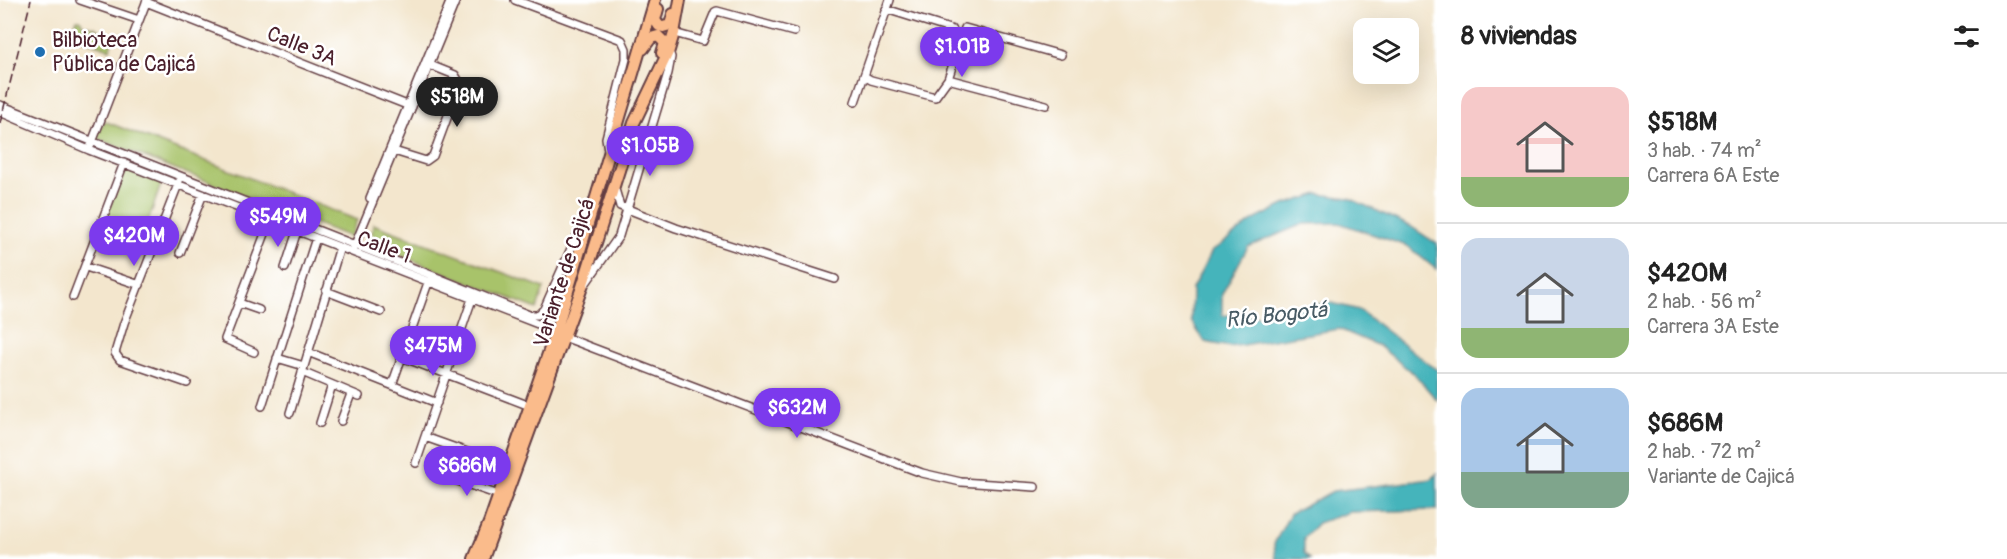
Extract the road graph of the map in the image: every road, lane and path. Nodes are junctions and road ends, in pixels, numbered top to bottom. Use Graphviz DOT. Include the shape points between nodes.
graph roads {
  1 [pos="80,0"];
  2 [pos="451,0"];
  3 [pos="456,0"];
  4 [pos="655,0"];
  5 [pos="661,0"];
  6 [pos="674,0"];
  7 [pos="680,0"];
  8 [pos="890,0"];
  9 [pos="146,1"];
  10 [pos="520,1"];
  11 [pos="91,2"];
  12 [pos="886,9"];
  13 [pos="139,20"];
  14 [pos="795,32"];
  15 [pos="675,33"];
  16 [pos="949,46"];
  17 [pos="669,50"];
  18 [pos="1061,55"];
  19 [pos="430,65"];
  20 [pos="634,65"];
  21 [pos="657,74"];
  22 [pos="864,76"];
  23 [pos="948,79"];
  24 [pos="855,102"];
  25 [pos="0,105"];
  26 [pos="1046,105"];
  27 [pos="410,106"];
  28 [pos="0,112"];
  29 [pos="92,142"];
  30 [pos="89,150"];
  31 [pos="394,152"];
  32 [pos="609,154"];
  33 [pos="124,163"];
  34 [pos="181,177"];
  35 [pos="178,184"];
  36 [pos="613,185"];
  37 [pos="203,194"];
  38 [pos="594,199"];
  39 [pos="624,208"];
  40 [pos="271,217"];
  41 [pos="603,218"];
  42 [pos="297,231"];
  43 [pos="316,238"];
  44 [pos="340,247"];
  45 [pos="352,248"];
  46 [pos="180,253"];
  47 [pos="86,267"];
  48 [pos="285,268"];
  49 [pos="430,278"];
  50 [pos="835,279"];
  51 [pos="140,285"];
  52 [pos="582,290"];
  53 [pos="327,291"];
  54 [pos="73,297"];
  55 [pos="472,299"];
  56 [pos="239,303"];
  57 [pos="258,310"];
  58 [pos="381,312"];
  59 [pos="560,334"];
  60 [pos="254,352"];
  61 [pos="308,352"];
  62 [pos="402,357"];
  63 [pos="277,358"];
  64 [pos="303,369"];
  65 [pos="447,374"];
  66 [pos="187,383"];
  67 [pos="332,385"];
  68 [pos="392,385"];
  69 [pos="437,403"];
  70 [pos="262,406"];
  71 [pos="530,406"];
  72 [pos="290,413"];
  73 [pos="341,421"];
  74 [pos="320,423"];
  75 [pos="425,437"];
  76 [pos="416,463"];
  77 [pos="509,466"];
  78 [pos="443,476"];
  79 [pos="1035,487"];
  80 [pos="499,495"];
  81 [pos="474,559"];
  82 [pos="483,559"];
  1 -- 11 [label="street"];
  2 -- 27 [label="street"];
  3 -- 19 [label="street"];
  4 -- 20 [label="highway, Variante de Cajicá"];
  5 -- 6 [label="highway" via="655,20 663,27 671,21"];
  7 -- 15 [label="highway, Variante de Cajicá"];
  8 -- 12 [label="street"];
  9 -- 13 [label="street"];
  9 -- 27 [label="street, Calle 3A"];
  10 -- 32 [label="street" via="622,40 626,60 606,138"];
  11 -- 13 [label="street"];
  12 -- 16 [label="street" via="953,30"];
  12 -- 22 [label="street"];
  13 -- 29 [label="street"];
  14 -- 15 [label="street" via="717,11 703,41"];
  15 -- 17 [label="highway, Variante de Cajicá"];
  17 -- 21 [label="highway, Variante de Cajicá"];
  17 -- 39 [label="street" via="668,73"];
  18 -- 23 [label="street" via="965,28"];
  19 -- 27 [label="street"];
  19 -- 31 [label="street" via="455,75 460,83 433,156 426,161"];
  20 -- 21 [label="highway" via="649,40 660,37 665,46"];
  20 -- 32 [label="highway, Variante de Cajicá"];
  21 -- 36 [label="highway, Variante de Cajicá" via="634,123"];
  22 -- 23 [label="street" via="935,97"];
  22 -- 24 [label="street"];
  23 -- 26 [label="street"];
  25 -- 29 [label="street, Calle 1"];
  27 -- 31 [label="street"];
  27 -- 45 [label="street"];
  28 -- 30 [label="street, Calle 1"];
  29 -- 30 [label="street"];
  29 -- 34 [label="street, Calle 1"];
  30 -- 33 [label="street, Calle 1"];
  31 -- 45 [label="street"];
  32 -- 38 [label="highway, Variante de Cajicá"];
  33 -- 35 [label="street, Calle 1"];
  33 -- 47 [label="street"];
  34 -- 35 [label="street"];
  34 -- 40 [label="street, Calle 1"];
  35 -- 37 [label="street, Calle 1"];
  35 -- 51 [label="street"];
  36 -- 39 [label="street"];
  36 -- 41 [label="highway, Variante de Cajicá"];
  37 -- 40 [label="street, Calle 1"];
  37 -- 46 [label="street"];
  38 -- 49 [label="street, Calle 1" via="538,315"];
  38 -- 59 [label="highway, Variante de Cajicá"];
  39 -- 41 [label="street"];
  39 -- 50 [label="street"];
  39 -- 52 [label="street" via="619,236"];
  40 -- 42 [label="street, Calle 1"];
  40 -- 45 [label="street, Calle 1"];
  40 -- 56 [label="street"];
  41 -- 52 [label="highway, Variante de Cajicá"];
  42 -- 43 [label="street, Calle 1"];
  42 -- 48 [label="street"];
  43 -- 44 [label="street, Calle 1"];
  43 -- 63 [label="street"];
  44 -- 45 [label="street, Calle 1"];
  44 -- 53 [label="street"];
  45 -- 49 [label="street, Calle 1"];
  47 -- 51 [label="street"];
  47 -- 54 [label="street"];
  49 -- 55 [label="street, Calle 1"];
  49 -- 62 [label="street"];
  51 -- 66 [label="street" via="124,323 117,358"];
  52 -- 59 [label="highway, Variante de Cajicá"];
  53 -- 58 [label="street"];
  53 -- 61 [label="street"];
  55 -- 59 [label="street, Calle 1"];
  55 -- 65 [label="street"];
  56 -- 57 [label="street"];
  56 -- 60 [label="street" via="225,339"];
  59 -- 71 [label="highway, Variante de Cajicá"];
  59 -- 79 [label="street, Calle 1" via="922,473 961,482"];
  59 -- 82 [label="highway, Variante de Cajicá"];
  61 -- 64 [label="street"];
  61 -- 68 [label="street"];
  62 -- 65 [label="street"];
  62 -- 68 [label="street"];
  63 -- 64 [label="street"];
  63 -- 70 [label="street"];
  64 -- 67 [label="street"];
  64 -- 72 [label="street"];
  65 -- 69 [label="street"];
  65 -- 71 [label="street"];
  67 -- 73 [label="street" via="355,395"];
  67 -- 74 [label="street"];
  68 -- 69 [label="street"];
  69 -- 75 [label="street"];
  71 -- 77 [label="highway, Variante de Cajicá"];
  75 -- 76 [label="street"];
  75 -- 77 [label="street"];
  77 -- 80 [label="highway, Variante de Cajicá"];
  78 -- 80 [label="street"];
  80 -- 81 [label="highway, Variante de Cajicá"];
}
